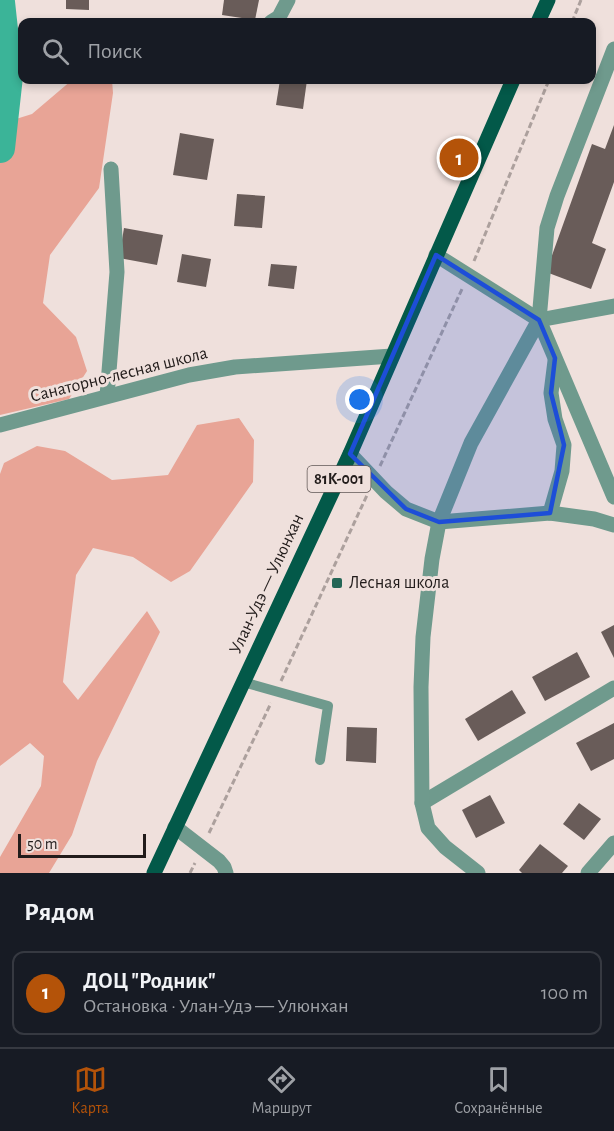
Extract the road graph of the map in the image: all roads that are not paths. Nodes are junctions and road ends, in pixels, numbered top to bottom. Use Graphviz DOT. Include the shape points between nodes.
graph roads {
  1 [pos="288,0"];
  2 [pos="548,0"];
  3 [pos="278,18"];
  4 [pos="540,18"];
  5 [pos="614,50"];
  6 [pos="511,84"];
  7 [pos="111,169"];
  8 [pos="436,255"];
  9 [pos="614,306"];
  10 [pos="539,320"];
  11 [pos="392,356"];
  12 [pos="555,358"];
  13 [pos="107,396"];
  14 [pos="0,425"];
  15 [pos="350,454"];
  16 [pos="614,497"];
  17 [pos="550,513"];
  18 [pos="439,522"];
  19 [pos="614,525"];
  20 [pos="243,682"];
  21 [pos="614,688"];
  22 [pos="320,760"];
  23 [pos="422,803"];
  24 [pos="175,827"];
  25 [pos="614,843"];
  26 [pos="154,873"];
  27 [pos="226,873"];
  28 [pos="478,873"];
  29 [pos="588,873"];
  1 -- 3 [label="street"];
  2 -- 4 [label="main road"];
  5 -- 10 [label="street" via="547,228"];
  6 -- 8 [label="main road, Улан-Удэ — Улюнхан / 81К-001"];
  7 -- 13 [label="street" via="117,272"];
  8 -- 10 [label="street"];
  8 -- 11 [label="main road, Улан-Удэ — Улюнхан / 81К-001"];
  9 -- 10 [label="street"];
  10 -- 12 [label="street"];
  10 -- 18 [label="street" via="471,443"];
  11 -- 13 [label="street, Санаторно-лесная школа" via="235,367"];
  11 -- 15 [label="main road, Улан-Удэ — Улюнхан / 81К-001"];
  12 -- 16 [label="street"];
  12 -- 17 [label="street" via="552,393 564,445 562,471"];
  13 -- 14 [label="street, Санаторно-лесная школа"];
  15 -- 18 [label="street" via="406,509"];
  15 -- 20 [label="main road, Улан-Удэ — Улюнхан / 81К-001"];
  17 -- 18 [label="street"];
  17 -- 19 [label="street"];
  18 -- 23 [label="street" via="423,637"];
  20 -- 22 [label="lane" via="328,706"];
  20 -- 24 [label="main road, Улан-Удэ — Улюнхан / 81К-001"];
  21 -- 23 [label="street"];
  23 -- 28 [label="street" via="428,828"];
  24 -- 26 [label="main road, Улан-Удэ — Улюнхан / 81К-001"];
  24 -- 27 [label="street" via="219,861"];
  25 -- 29 [label="street"];
}
